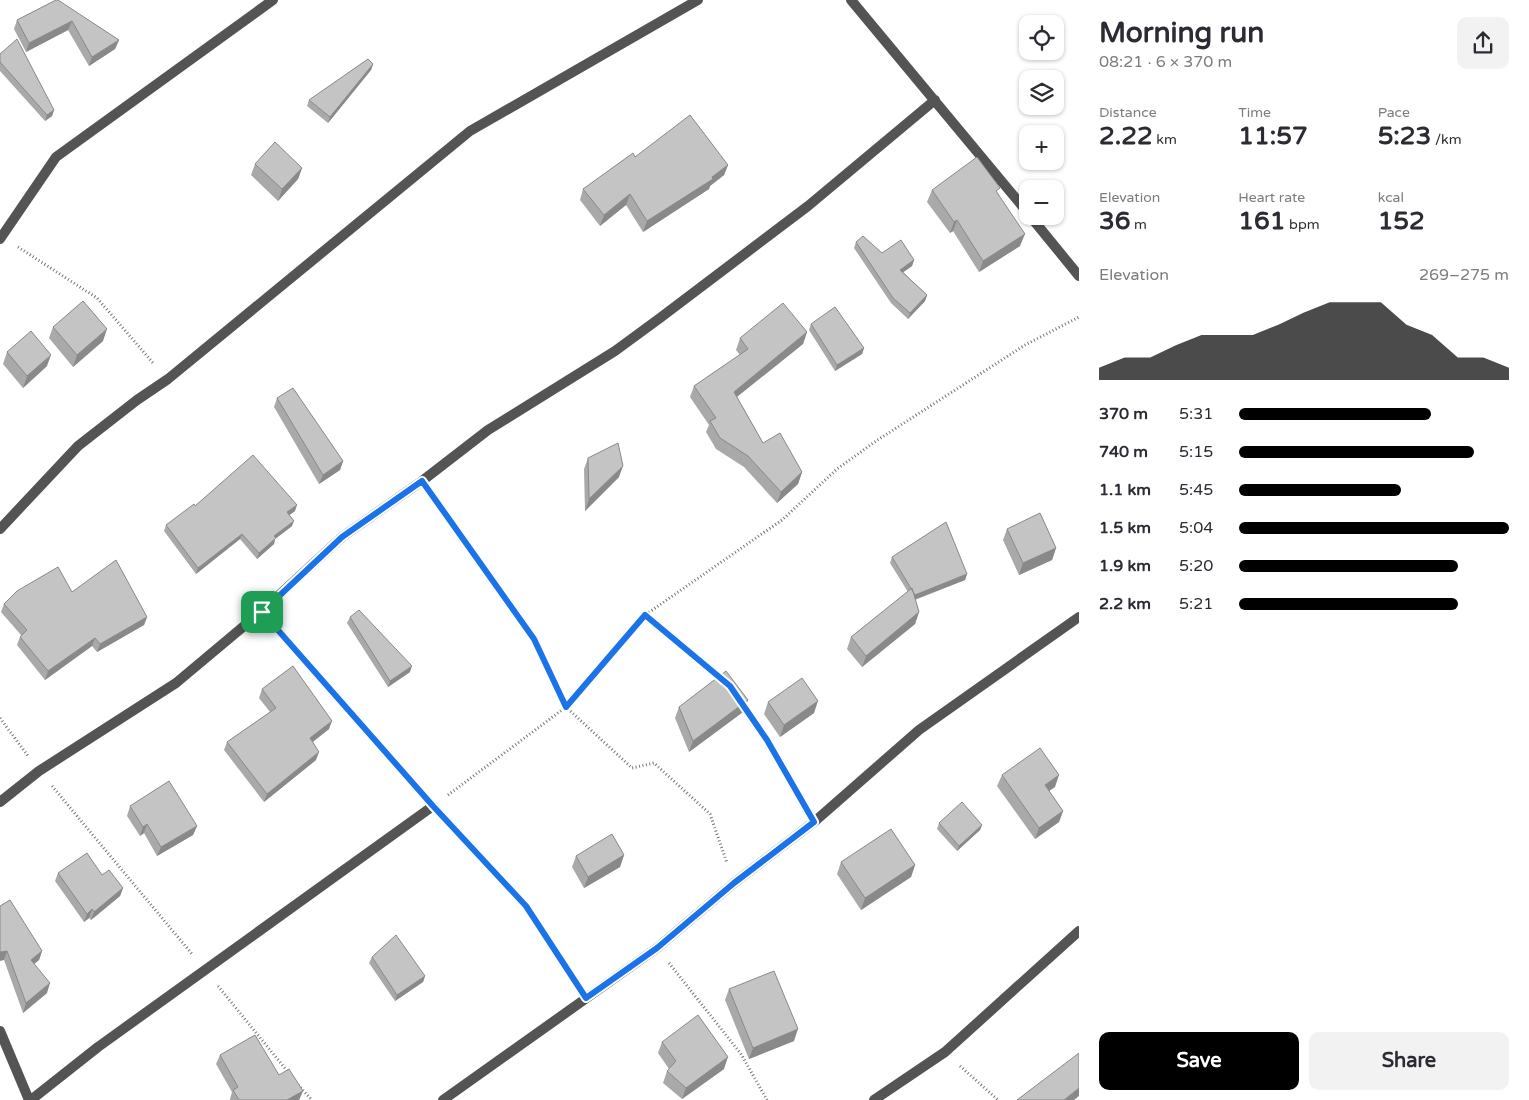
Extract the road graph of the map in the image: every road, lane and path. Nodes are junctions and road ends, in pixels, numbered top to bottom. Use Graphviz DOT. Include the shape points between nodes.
graph roads {
  1 [pos="273,0"];
  2 [pos="698,0"];
  3 [pos="851,0"];
  4 [pos="935,100"];
  5 [pos="1019,202"];
  6 [pos="1037,225"];
  7 [pos="1,238"];
  8 [pos="1079,276"];
  9 [pos="1079,317"];
  10 [pos="168,380"];
  11 [pos="422,481"];
  12 [pos="0,529"];
  13 [pos="262,612"];
  14 [pos="645,615"];
  15 [pos="1079,617"];
  16 [pos="723,680"];
  17 [pos="741,702"];
  18 [pos="566,707"];
  19 [pos="0,718"];
  20 [pos="39,771"];
  21 [pos="0,802"];
  22 [pos="433,806"];
  23 [pos="814,822"];
  24 [pos="734,883"];
  25 [pos="1079,931"];
  26 [pos="657,948"];
  27 [pos="206,970"];
  28 [pos="586,998"];
  29 [pos="0,1031"];
  30 [pos="945,1052"];
  31 [pos="289,1073"];
  32 [pos="295,1080"];
  33 [pos="30,1100"];
  34 [pos="312,1100"];
  35 [pos="443,1100"];
  36 [pos="767,1100"];
  37 [pos="874,1100"];
  38 [pos="998,1100"];
  1 -- 7 [label="street" via="56,158"];
  2 -- 10 [label="street" via="470,131"];
  3 -- 4 [label="street"];
  4 -- 5 [label="street"];
  4 -- 11 [label="street" via="808,206 660,318 614,351 488,430"];
  6 -- 8 [label="street"];
  7 -- 10 [label="path" via="97,298"];
  9 -- 14 [label="path" via="1025,345 876,441 837,469 782,520"];
  10 -- 12 [label="street" via="78,446"];
  11 -- 13 [label="street" via="342,537"];
  11 -- 18 [label="path" via="534,639"];
  13 -- 20 [label="street" via="176,682"];
  13 -- 22 [label="path"];
  14 -- 16 [label="path"];
  14 -- 18 [label="path"];
  15 -- 23 [label="street" via="919,730"];
  17 -- 23 [label="path"];
  18 -- 22 [label="path"];
  18 -- 24 [label="path" via="632,768 654,763 710,814"];
  19 -- 20 [label="path"];
  20 -- 21 [label="street"];
  20 -- 27 [label="path"];
  22 -- 27 [label="street"];
  22 -- 28 [label="path" via="526,906"];
  23 -- 24 [label="street"];
  24 -- 26 [label="street"];
  25 -- 30 [label="street"];
  26 -- 28 [label="street"];
  26 -- 36 [label="path" via="741,1054"];
  27 -- 31 [label="path"];
  27 -- 33 [label="street"];
  28 -- 35 [label="street"];
  29 -- 33 [label="street"];
  30 -- 37 [label="street"];
  30 -- 38 [label="path"];
  32 -- 34 [label="path"];
}
